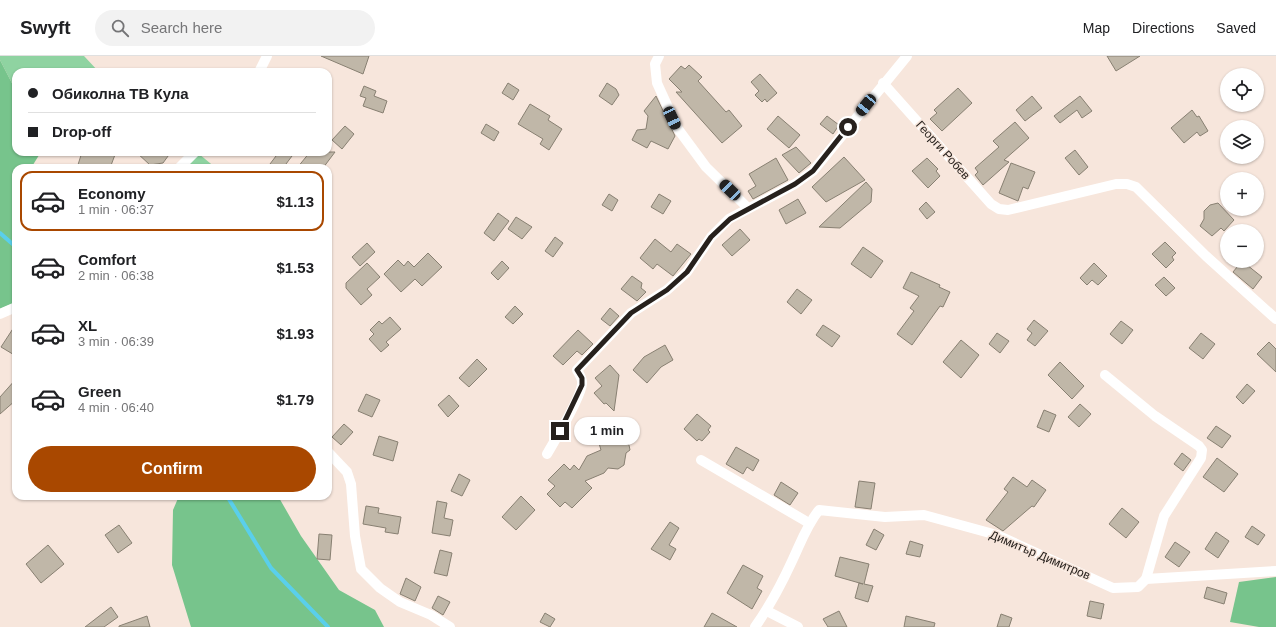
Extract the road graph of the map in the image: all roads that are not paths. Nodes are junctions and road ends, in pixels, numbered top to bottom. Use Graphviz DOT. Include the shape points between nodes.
graph roads {
  1 [pos="267,56"];
  2 [pos="907,56"];
  3 [pos="657,60"];
  4 [pos="261,68"];
  5 [pos="883,83"];
  6 [pos="191,156"];
  7 [pos="183,164"];
  8 [pos="748,208"];
  9 [pos="12,309"];
  10 [pos="0,314"];
  11 [pos="1276,319"];
  12 [pos="1105,376"];
  13 [pos="547,454"];
  14 [pos="332,456"];
  15 [pos="701,460"];
  16 [pos="809,523"];
  17 [pos="1276,571"];
  18 [pos="1146,579"];
  19 [pos="767,611"];
  20 [pos="450,627"];
  21 [pos="755,627"];
  22 [pos="798,627"];
  1 -- 4 [label="street"];
  2 -- 5 [label="street"];
  3 -- 8 [label="street" via="656,83 678,129 706,167"];
  5 -- 8 [label="street" via="813,171 795,184"];
  5 -- 11 [label="street, Георги Робев" via="991,204 999,209 1008,210 1116,184 1136,187 1206,256"];
  6 -- 7 [label="street"];
  8 -- 13 [label="street" via="730,219 711,237 687,272 667,290 631,313 577,370 582,378 582,385"];
  9 -- 10 [label="street"];
  12 -- 18 [label="street" via="1202,450 1201,458 1164,516"];
  14 -- 20 [label="street" via="347,472 349,478 361,569 380,588 400,602 431,615"];
  15 -- 16 [label="street"];
  16 -- 18 [label="street, Димитър Димитров" via="819,510 885,517 924,515 997,535 1113,588 1138,587"];
  16 -- 19 [label="street, Димитър Димитров"];
  17 -- 18 [label="street, Димитър Димитров"];
  19 -- 21 [label="street, Димитър Димитров"];
  19 -- 22 [label="street"];
}
